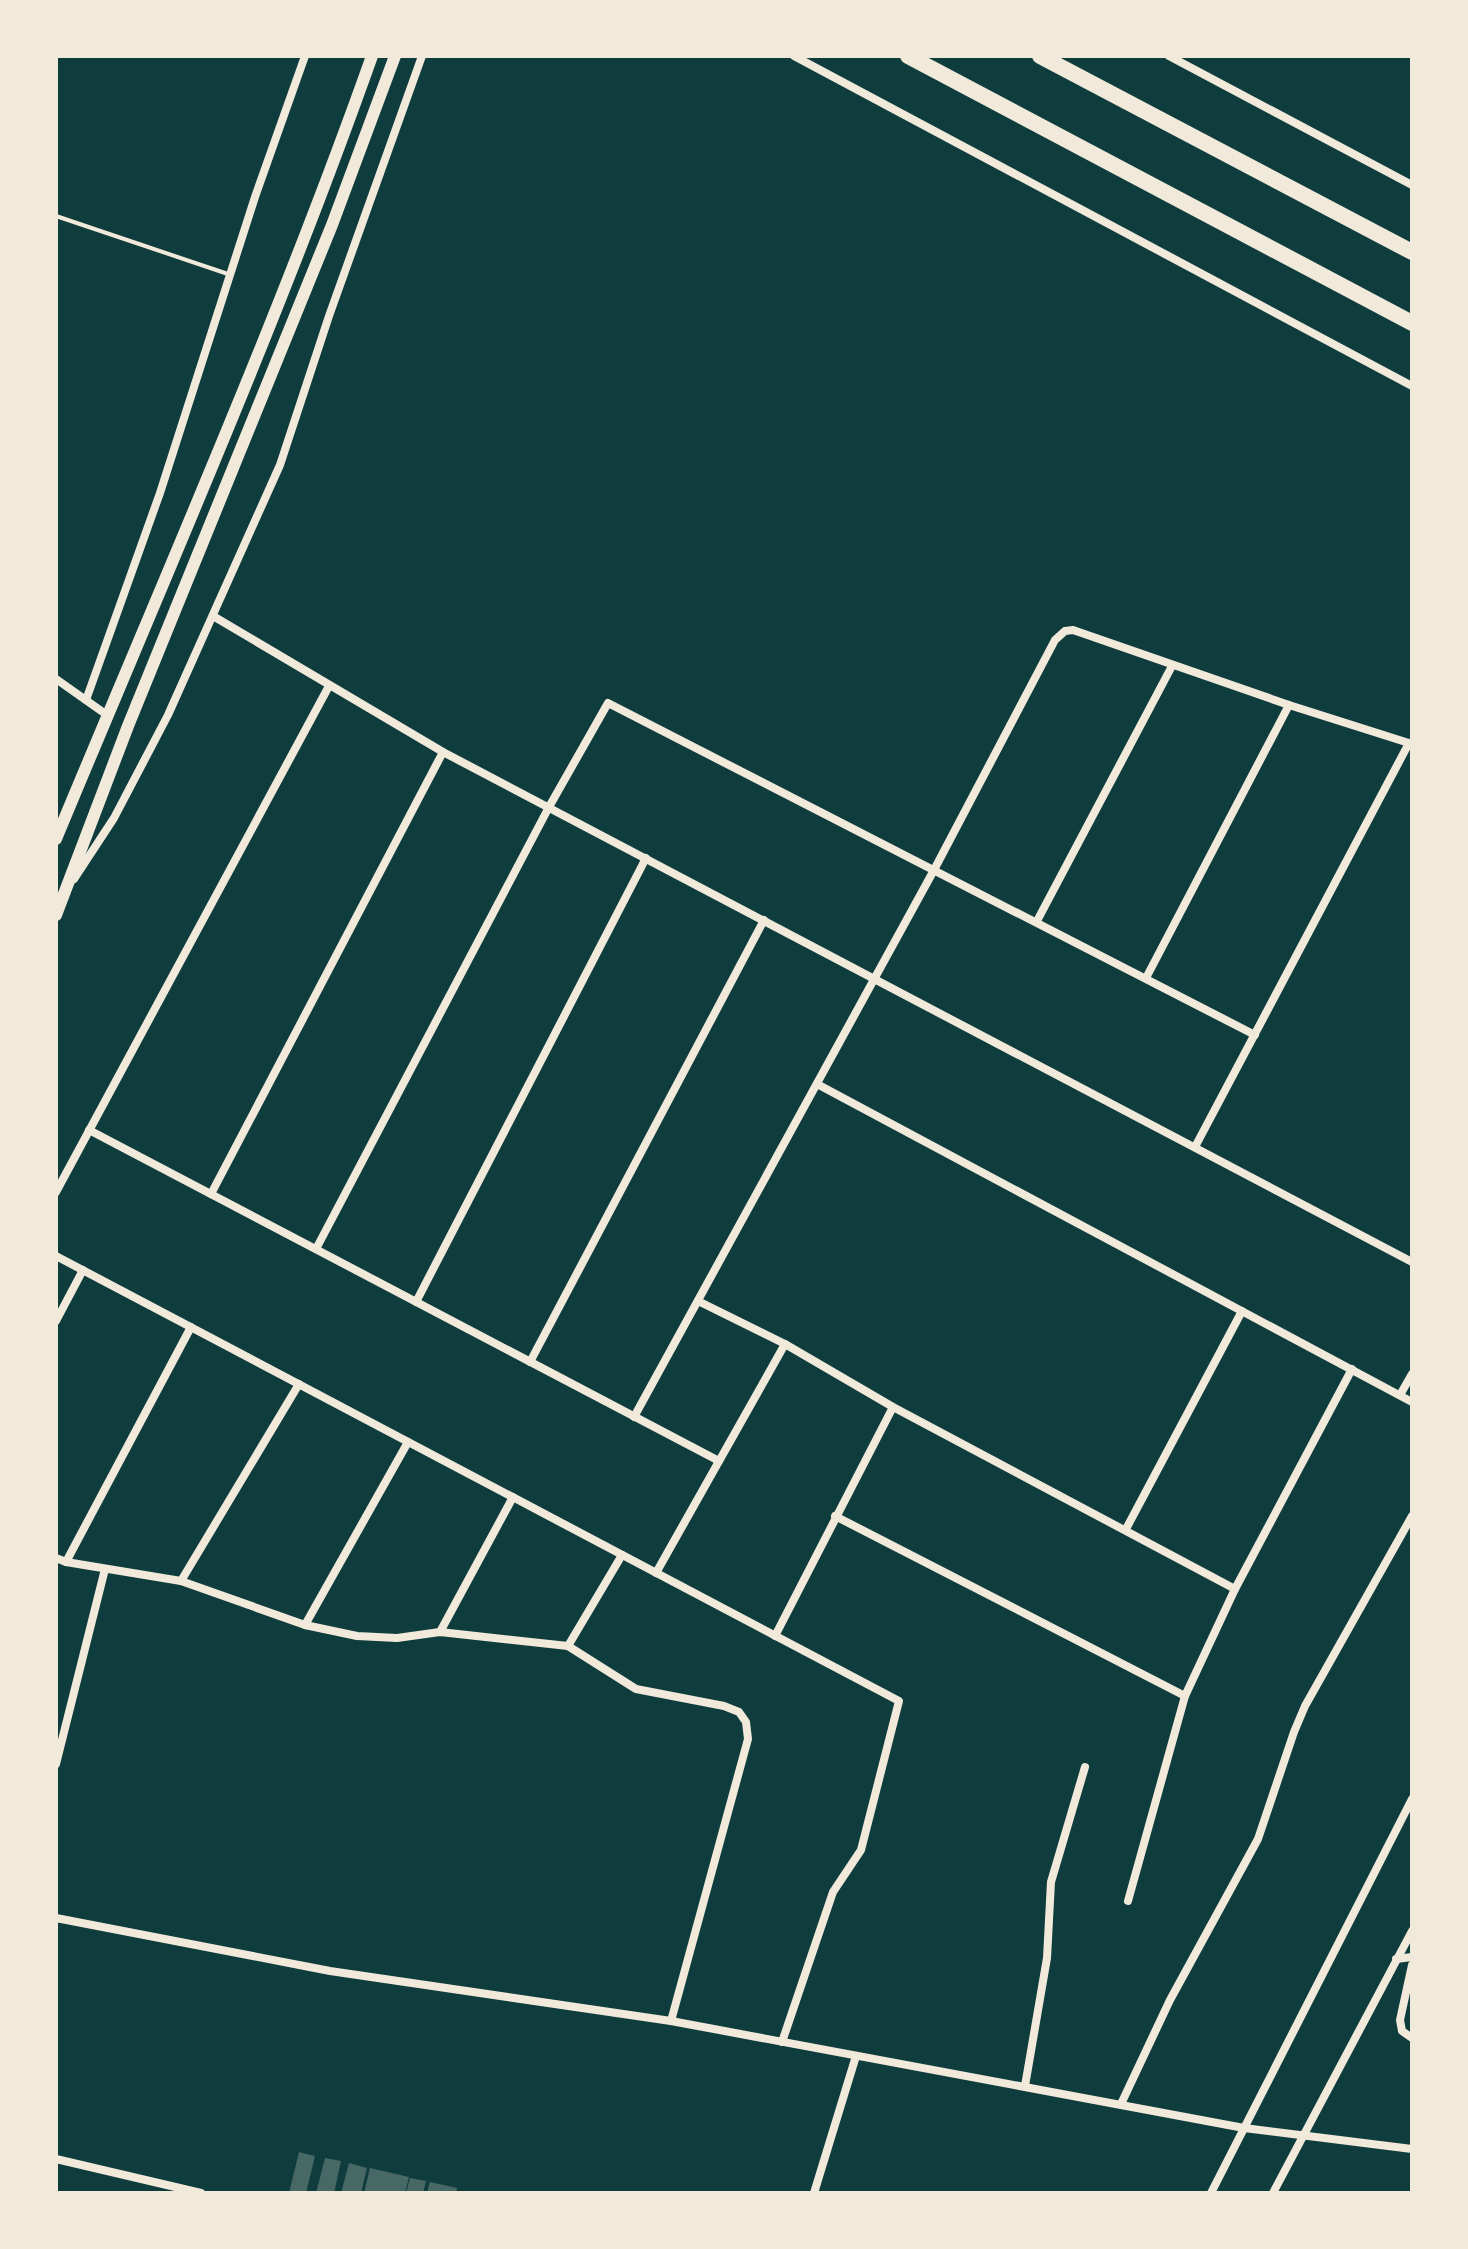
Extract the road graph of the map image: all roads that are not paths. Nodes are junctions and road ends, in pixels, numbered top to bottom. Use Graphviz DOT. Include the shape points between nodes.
graph roads {
  1 [pos="305,56"];
  2 [pos="372,56"];
  3 [pos="395,56"];
  4 [pos="422,56"];
  5 [pos="794,56"];
  6 [pos="908,56"];
  7 [pos="1040,56"];
  8 [pos="1169,56"];
  9 [pos="1412,185"];
  10 [pos="56,216"];
  11 [pos="1412,252"];
  12 [pos="229,275"];
  13 [pos="1412,323"];
  14 [pos="1412,386"];
  15 [pos="213,616"];
  16 [pos="1172,666"];
  17 [pos="56,679"];
  18 [pos="329,686"];
  19 [pos="86,700"];
  20 [pos="1289,705"];
  21 [pos="107,715"];
  22 [pos="1410,743"];
  23 [pos="443,752"];
  24 [pos="549,807"];
  25 [pos="56,839"];
  26 [pos="646,858"];
  27 [pos="934,870"];
  28 [pos="61,900"];
  29 [pos="56,915"];
  30 [pos="764,920"];
  31 [pos="1037,921"];
  32 [pos="1146,978"];
  33 [pos="874,979"];
  34 [pos="1255,1035"];
  35 [pos="817,1084"];
  36 [pos="89,1130"];
  37 [pos="1195,1147"];
  38 [pos="56,1192"];
  39 [pos="211,1194"];
  40 [pos="316,1249"];
  41 [pos="56,1256"];
  42 [pos="1412,1262"];
  43 [pos="83,1270"];
  44 [pos="698,1301"];
  45 [pos="416,1302"];
  46 [pos="1242,1311"];
  47 [pos="56,1321"];
  48 [pos="191,1327"];
  49 [pos="785,1344"];
  50 [pos="530,1362"];
  51 [pos="1352,1369"];
  52 [pos="1412,1374"];
  53 [pos="299,1384"];
  54 [pos="1400,1395"];
  55 [pos="1412,1402"];
  56 [pos="893,1407"];
  57 [pos="634,1417"];
  58 [pos="408,1442"];
  59 [pos="719,1461"];
  60 [pos="513,1497"];
  61 [pos="835,1516"];
  62 [pos="1412,1516"];
  63 [pos="1126,1529"];
  64 [pos="622,1555"];
  65 [pos="56,1558"];
  66 [pos="66,1562"];
  67 [pos="105,1569"];
  68 [pos="656,1573"];
  69 [pos="181,1581"];
  70 [pos="1235,1589"];
  71 [pos="305,1625"];
  72 [pos="440,1632"];
  73 [pos="775,1636"];
  74 [pos="568,1646"];
  75 [pos="1185,1696"];
  76 [pos="56,1764"];
  77 [pos="1085,1767"];
  78 [pos="1412,1799"];
  79 [pos="1128,1901"];
  80 [pos="56,1918"];
  81 [pos="1412,1931"];
  82 [pos="1412,1957"];
  83 [pos="1396,1959"];
  84 [pos="1412,1965"];
  85 [pos="671,2021"];
  86 [pos="1412,2038"];
  87 [pos="782,2042"];
  88 [pos="856,2056"];
  89 [pos="1025,2086"];
  90 [pos="1121,2104"];
  91 [pos="1244,2128"];
  92 [pos="1302,2137"];
  93 [pos="1412,2149"];
  94 [pos="56,2159"];
  95 [pos="182,2191"];
  96 [pos="201,2193"];
  97 [pos="814,2193"];
  98 [pos="1211,2193"];
  99 [pos="1273,2193"];
  1 -- 12 [label="street"];
  2 -- 21 [label="main road" via="186,532"];
  3 -- 28 [label="main road"];
  4 -- 15 [label="street" via="280,465"];
  5 -- 14 [label="street"];
  6 -- 13 [label="highway"];
  7 -- 11 [label="highway"];
  8 -- 9 [label="street"];
  10 -- 12 [label="lane"];
  12 -- 19 [label="street" via="160,493"];
  15 -- 18 [label="street"];
  15 -- 28 [label="street" via="133,783"];
  16 -- 20 [label="street"];
  16 -- 27 [label="street" via="1065,631 1055,640"];
  16 -- 31 [label="street"];
  17 -- 19 [label="street"];
  18 -- 23 [label="street"];
  18 -- 36 [label="street"];
  19 -- 21 [label="street"];
  20 -- 22 [label="street"];
  20 -- 32 [label="street"];
  21 -- 25 [label="main road"];
  22 -- 34 [label="street"];
  23 -- 24 [label="street"];
  23 -- 39 [label="street"];
  24 -- 26 [label="street"];
  24 -- 27 [label="street" via="608,703"];
  24 -- 40 [label="street"];
  26 -- 30 [label="street"];
  26 -- 45 [label="street"];
  27 -- 31 [label="street"];
  27 -- 33 [label="street"];
  28 -- 29 [label="main road"];
  30 -- 33 [label="street"];
  30 -- 50 [label="street"];
  31 -- 32 [label="street"];
  32 -- 34 [label="street"];
  33 -- 35 [label="street"];
  33 -- 37 [label="street"];
  34 -- 37 [label="street"];
  35 -- 44 [label="street"];
  35 -- 46 [label="street"];
  36 -- 38 [label="street"];
  36 -- 39 [label="street"];
  37 -- 42 [label="street"];
  39 -- 40 [label="street"];
  40 -- 45 [label="street"];
  41 -- 43 [label="street"];
  43 -- 47 [label="street"];
  43 -- 48 [label="street"];
  44 -- 49 [label="street"];
  44 -- 57 [label="street"];
  45 -- 50 [label="street"];
  46 -- 51 [label="street"];
  46 -- 63 [label="street"];
  48 -- 53 [label="street"];
  48 -- 66 [label="street"];
  49 -- 56 [label="street"];
  49 -- 59 [label="street"];
  50 -- 57 [label="street"];
  51 -- 54 [label="street"];
  51 -- 70 [label="street"];
  52 -- 54 [label="street"];
  53 -- 58 [label="street"];
  53 -- 69 [label="street"];
  54 -- 55 [label="street"];
  56 -- 61 [label="street"];
  56 -- 63 [label="street"];
  57 -- 59 [label="street"];
  58 -- 60 [label="street"];
  58 -- 71 [label="street"];
  59 -- 68 [label="street"];
  60 -- 64 [label="street"];
  60 -- 72 [label="street"];
  61 -- 73 [label="street"];
  61 -- 75 [label="street"];
  62 -- 90 [label="street" via="1299,1719 1258,1839 1170,2000"];
  63 -- 70 [label="street"];
  64 -- 68 [label="street"];
  64 -- 74 [label="street"];
  65 -- 66 [label="street"];
  66 -- 67 [label="street"];
  67 -- 69 [label="street"];
  67 -- 76 [label="street"];
  68 -- 73 [label="street"];
  69 -- 71 [label="street"];
  70 -- 75 [label="street"];
  71 -- 72 [label="street" via="357,1636"];
  72 -- 74 [label="street"];
  73 -- 87 [label="street" via="899,1701 861,1850 833,1892"];
  74 -- 85 [label="street" via="636,1689 724,1706 746,1722 748,1739"];
  75 -- 79 [label="street"];
  77 -- 89 [label="street" via="1051,1882 1047,1958"];
  78 -- 91 [label="street"];
  80 -- 85 [label="street" via="330,1971"];
  81 -- 83 [label="street"];
  82 -- 83 [label="street"];
  83 -- 92 [label="street"];
  84 -- 86 [label="street" via="1400,2020 1402,2031"];
  85 -- 87 [label="street"];
  87 -- 88 [label="street"];
  88 -- 89 [label="street"];
  88 -- 97 [label="street"];
  89 -- 90 [label="street"];
  90 -- 91 [label="street"];
  91 -- 92 [label="street"];
  91 -- 98 [label="street"];
  92 -- 93 [label="street"];
  92 -- 99 [label="street"];
  94 -- 95 [label="street"];
  95 -- 96 [label="street"];
}
